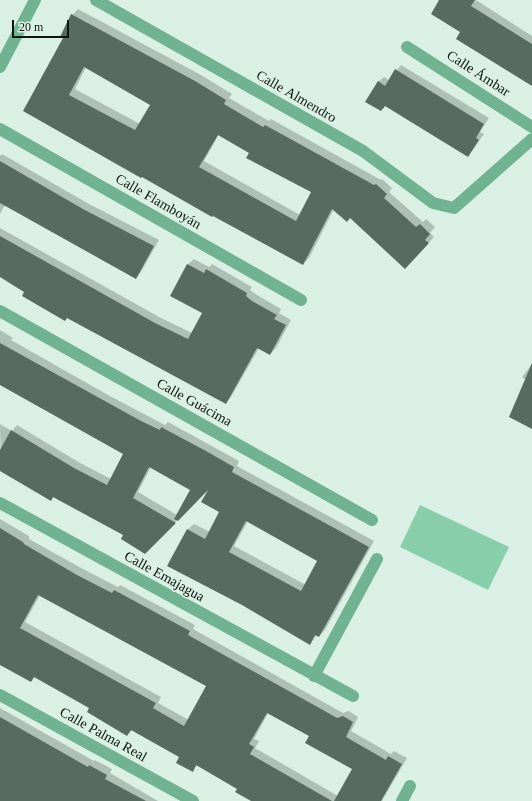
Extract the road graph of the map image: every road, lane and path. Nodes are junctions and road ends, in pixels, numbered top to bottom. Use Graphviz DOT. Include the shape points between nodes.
graph roads {
  1 [pos="36,0"];
  2 [pos="96,0"];
  3 [pos="407,47"];
  4 [pos="0,67"];
  5 [pos="532,127"];
  6 [pos="0,129"];
  7 [pos="532,139"];
  8 [pos="301,300"];
  9 [pos="0,311"];
  10 [pos="0,503"];
  11 [pos="372,520"];
  12 [pos="377,559"];
  13 [pos="314,676"];
  14 [pos="0,695"];
  15 [pos="353,696"];
  16 [pos="410,786"];
  17 [pos="193,801"];
  18 [pos="402,801"];
  1 -- 4 [label="street"];
  2 -- 7 [label="street, Calle Almendro" via="363,151 434,204 454,208"];
  3 -- 5 [label="street, Calle Ámbar"];
  6 -- 8 [label="street, Calle Flamboyán"];
  9 -- 11 [label="street, Calle Guácima"];
  10 -- 13 [label="street, Calle Emajagua"];
  12 -- 13 [label="street"];
  13 -- 15 [label="street, Calle Emajagua"];
  14 -- 17 [label="street, Calle Palma Real"];
  16 -- 18 [label="street"];
}
